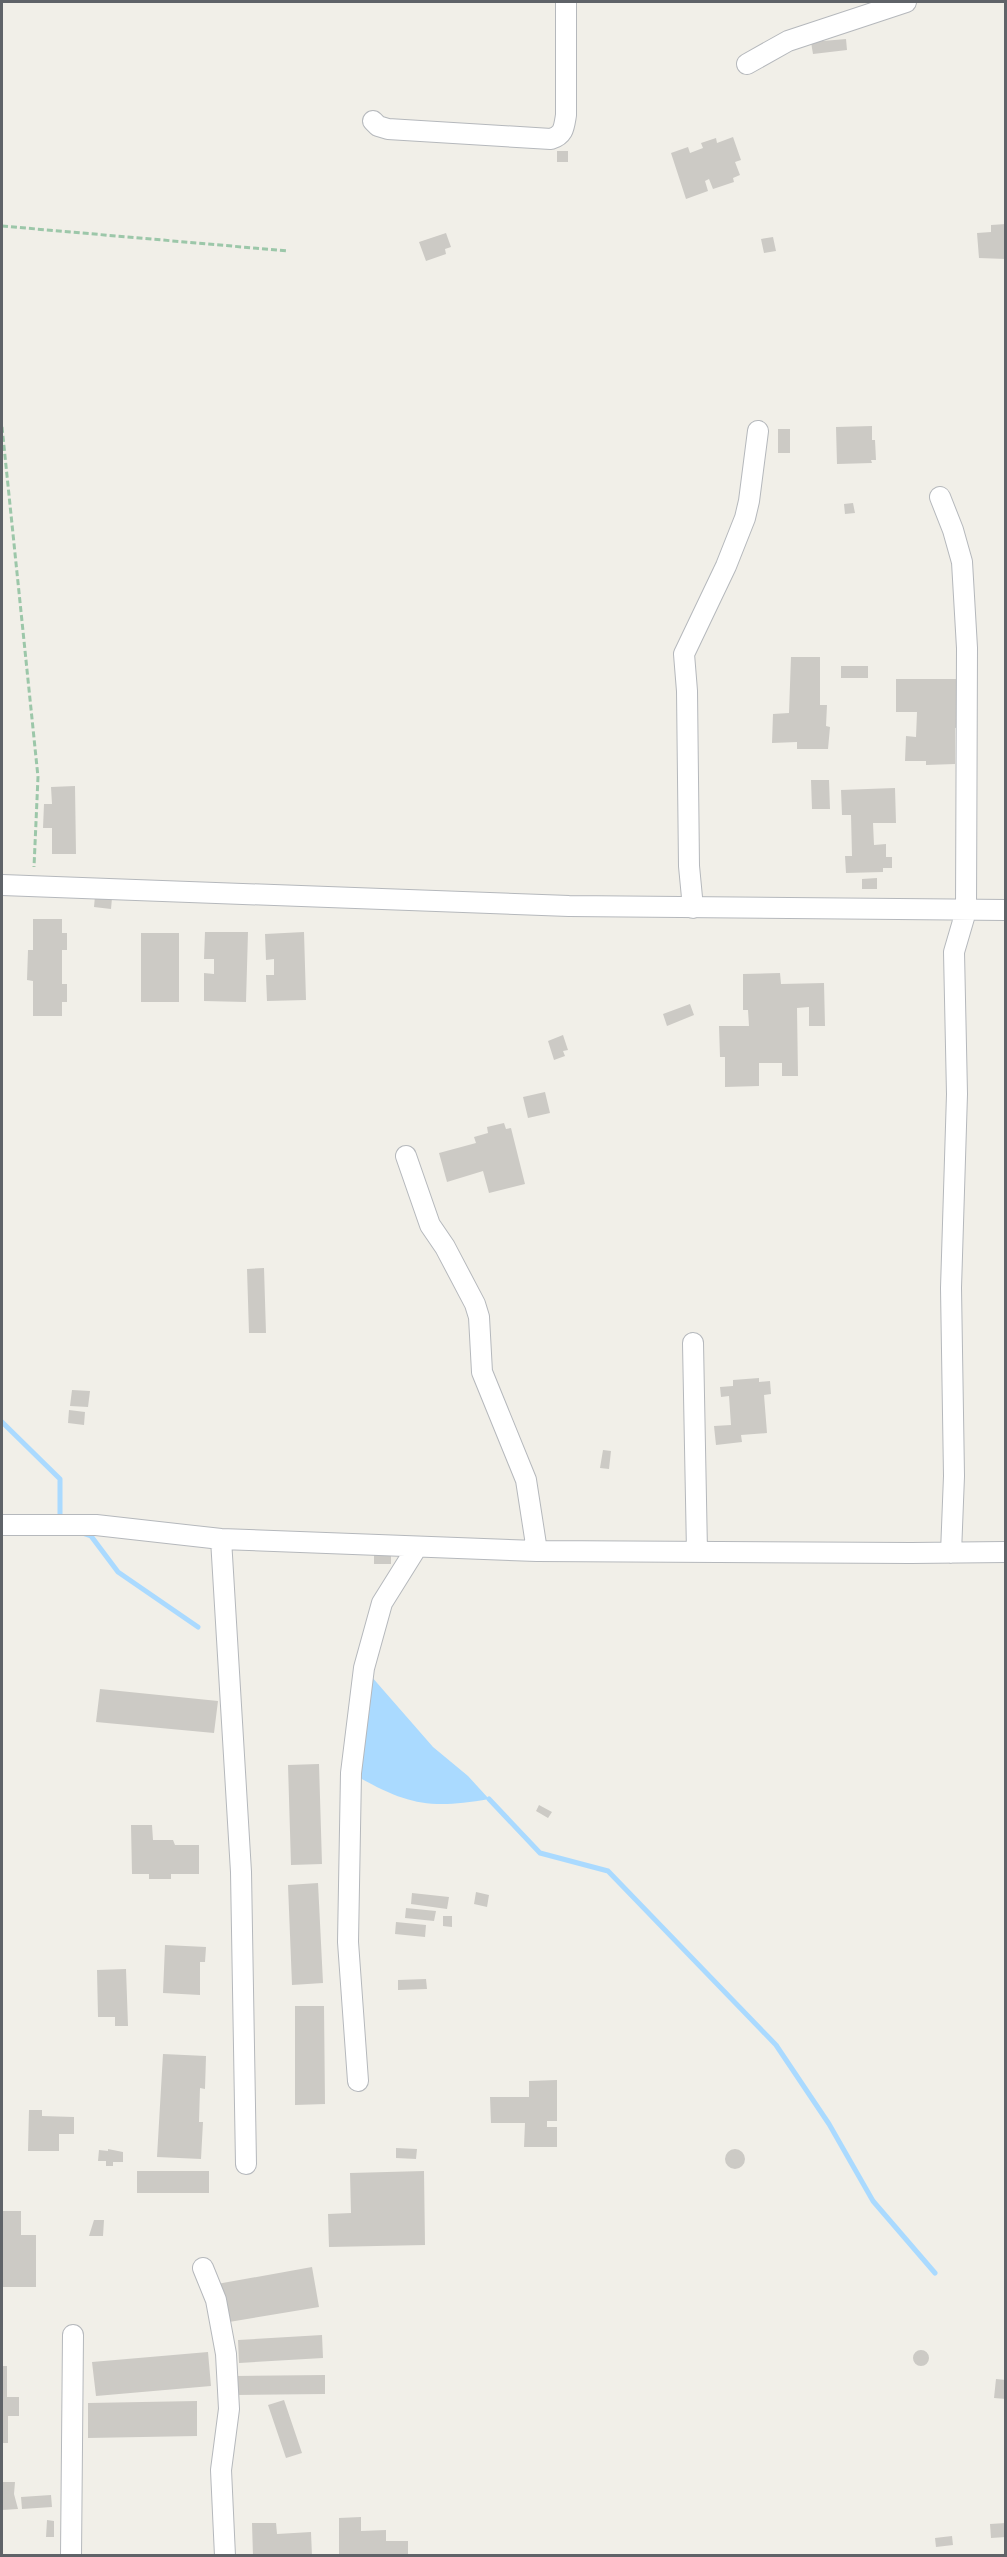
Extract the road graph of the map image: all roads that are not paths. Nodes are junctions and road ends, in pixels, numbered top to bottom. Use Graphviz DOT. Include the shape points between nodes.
graph roads {
  1 [pos="566,2"];
  2 [pos="906,2"];
  3 [pos="747,64"];
  4 [pos="373,121"];
  5 [pos="758,431"];
  6 [pos="940,497"];
  7 [pos="2,885"];
  8 [pos="693,908"];
  9 [pos="1005,910"];
  10 [pos="966,911"];
  11 [pos="406,1156"];
  12 [pos="693,1343"];
  13 [pos="2,1525"];
  14 [pos="221,1539"];
  15 [pos="417,1547"];
  16 [pos="537,1551"];
  17 [pos="697,1552"];
  18 [pos="1005,1552"];
  19 [pos="951,1553"];
  20 [pos="358,2081"];
  21 [pos="246,2164"];
  22 [pos="204,2268"];
  23 [pos="73,2335"];
  24 [pos="71,2556"];
  25 [pos="225,2556"];
  1 -- 4 [label="street" via="566,115 559,137 388,129"];
  2 -- 3 [label="street" via="788,41"];
  5 -- 8 [label="street" via="745,518 684,654"];
  6 -- 10 [label="street" via="962,562 967,648"];
  7 -- 8 [label="street"];
  8 -- 10 [label="street"];
  9 -- 10 [label="street"];
  10 -- 19 [label="street" via="954,952 957,1094 951,1288"];
  11 -- 16 [label="street" via="430,1225 475,1304 482,1372 526,1480"];
  12 -- 17 [label="street"];
  13 -- 14 [label="street" via="96,1525"];
  14 -- 15 [label="street"];
  14 -- 21 [label="street" via="241,1872"];
  15 -- 16 [label="street"];
  15 -- 20 [label="street" via="382,1603 364,1668 351,1773 348,1941"];
  16 -- 17 [label="street"];
  17 -- 19 [label="street"];
  18 -- 19 [label="street"];
  22 -- 25 [label="street" via="216,2300 226,2354 229,2409 220,2470"];
  23 -- 24 [label="street"];
}
